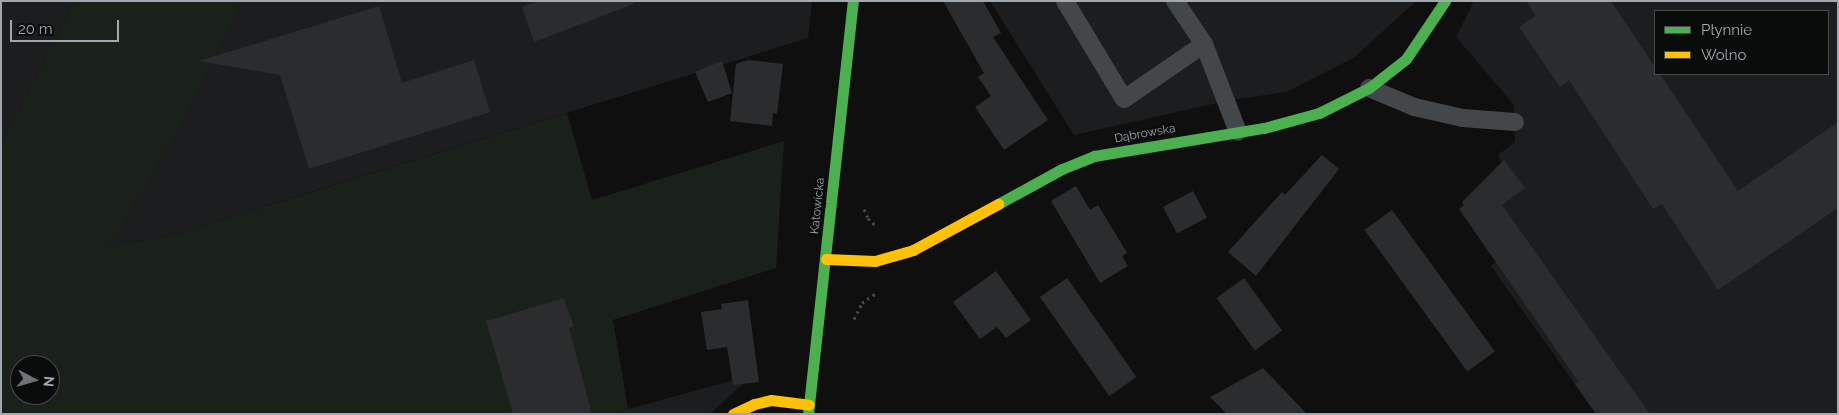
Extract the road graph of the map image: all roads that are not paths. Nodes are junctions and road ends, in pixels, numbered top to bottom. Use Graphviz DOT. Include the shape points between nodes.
graph roads {
  1 [pos="853,1"];
  2 [pos="1065,1"];
  3 [pos="1175,1"];
  4 [pos="1444,1"];
  5 [pos="1204,44"];
  6 [pos="1369,88"];
  7 [pos="1515,122"];
  8 [pos="1238,132"];
  9 [pos="826,259"];
  10 [pos="809,409"];
  11 [pos="733,414"];
  1 -- 9 [label="street, Katowicka"];
  2 -- 5 [label="lane" via="1124,99"];
  3 -- 5 [label="lane"];
  4 -- 6 [label="street, Dąbrowska" via="1406,59"];
  5 -- 8 [label="lane"];
  6 -- 7 [label="lane" via="1414,107 1463,118"];
  6 -- 8 [label="street, Dąbrowska" via="1319,113"];
  8 -- 9 [label="street, Dąbrowska" via="1094,156 1054,173 913,250 875,261"];
  9 -- 10 [label="street, Katowicka"];
  10 -- 11 [label="street" via="771,400"];
}
